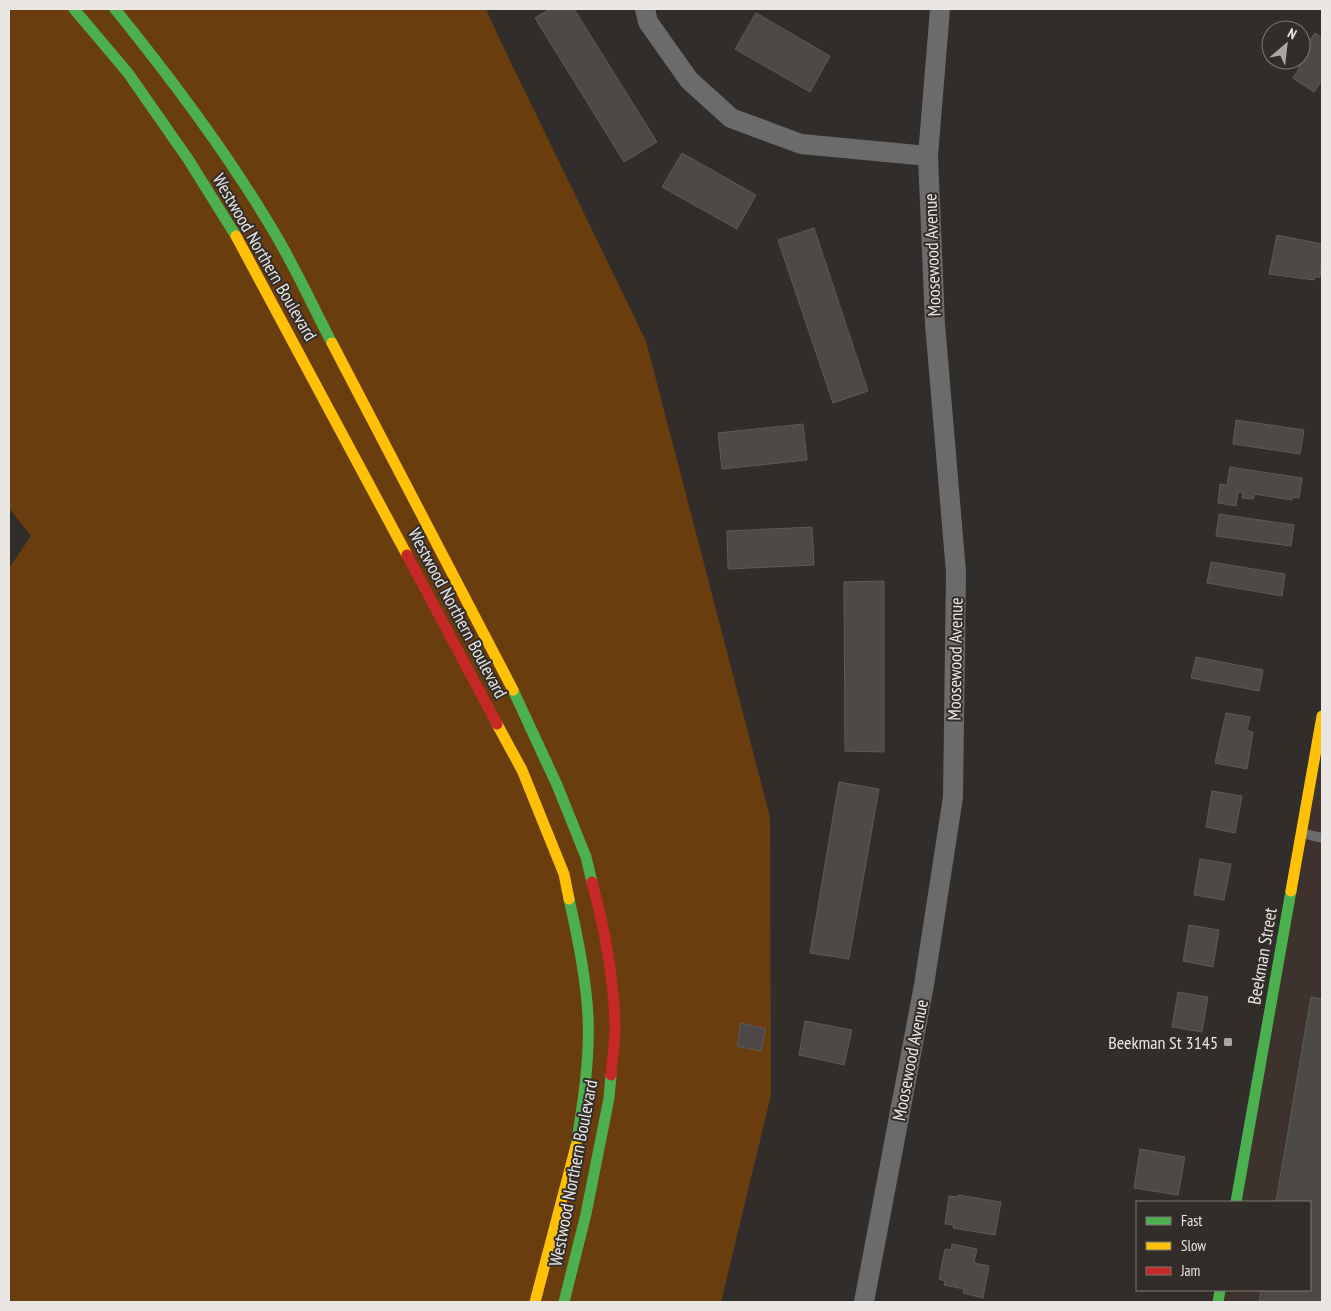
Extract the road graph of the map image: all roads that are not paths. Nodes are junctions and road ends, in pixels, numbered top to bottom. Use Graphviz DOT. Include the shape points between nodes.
graph roads {
  1 [pos="74,9"];
  2 [pos="115,9"];
  3 [pos="645,9"];
  4 [pos="940,9"];
  5 [pos="928,156"];
  6 [pos="1322,716"];
  7 [pos="1302,832"];
  8 [pos="1322,838"];
  9 [pos="1236,1201"];
  10 [pos="535,1302"];
  11 [pos="564,1302"];
  12 [pos="864,1302"];
  1 -- 10 [label="main road, Westwood Northern Boulevard" via="128,74 188,159 243,247 522,770 564,874 582,953 588,1017 586,1083 575,1151"];
  2 -- 11 [label="main road, Westwood Northern Boulevard" via="221,148 269,222 516,696 586,858 603,924 615,1030 609,1098 586,1214"];
  3 -- 5 [label="street" via="648,22 689,80 731,118 801,144"];
  4 -- 5 [label="street, Moosewood Avenue"];
  5 -- 12 [label="street, Moosewood Avenue" via="935,324 956,572 952,798 924,985"];
  6 -- 7 [label="main road, Beekman Street"];
  7 -- 8 [label="lane"];
  7 -- 9 [label="main road, Beekman Street"];
}
